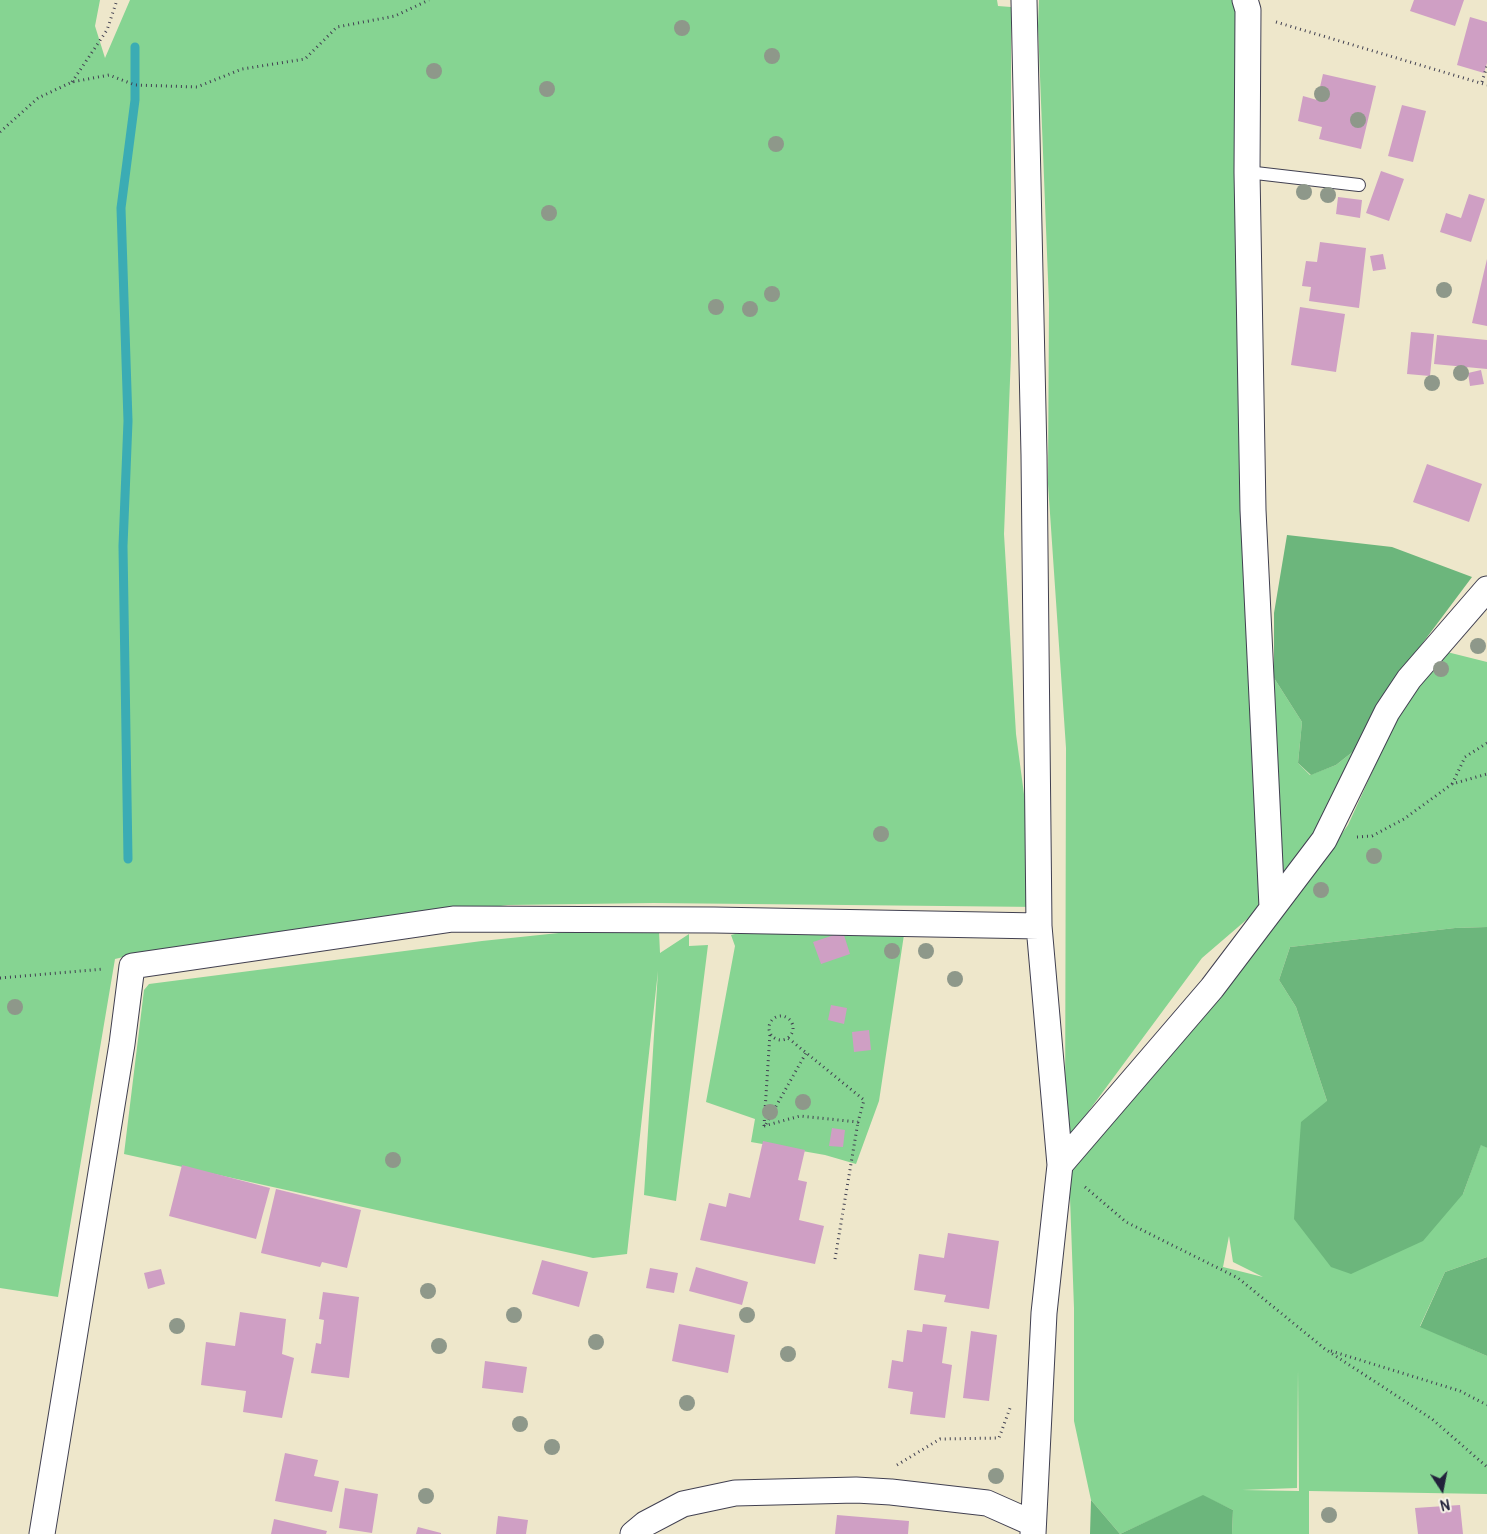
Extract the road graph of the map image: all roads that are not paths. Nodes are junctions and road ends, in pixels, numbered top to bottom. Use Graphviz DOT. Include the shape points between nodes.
graph roads {
  1 [pos="1024,0"];
  2 [pos="1246,5"];
  3 [pos="1247,172"];
  4 [pos="1359,185"];
  5 [pos="1487,589"];
  6 [pos="1272,907"];
  7 [pos="1039,926"];
  8 [pos="1060,1165"];
  9 [pos="1033,1528"];
  10 [pos="42,1534"];
  11 [pos="633,1534"];
  1 -- 7 [label="street" via="1034,446"];
  2 -- 3 [label="street"];
  3 -- 4 [label="lane"];
  3 -- 6 [label="street" via="1253,510"];
  5 -- 6 [label="street" via="1398,695 1324,840"];
  6 -- 8 [label="street" via="1212,988"];
  7 -- 8 [label="street"];
  7 -- 10 [label="street" via="453,919 132,966"];
  8 -- 9 [label="street" via="1044,1313"];
  9 -- 11 [label="street" via="987,1503 856,1490 736,1493 683,1504"];
}
